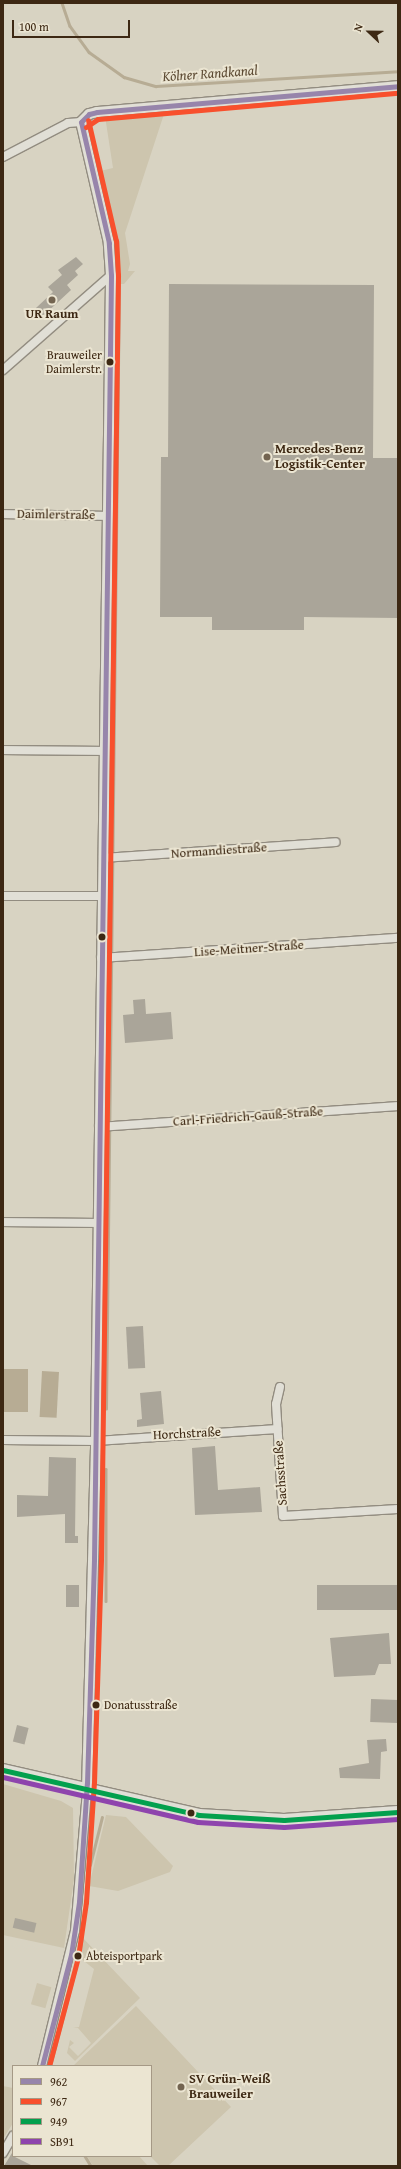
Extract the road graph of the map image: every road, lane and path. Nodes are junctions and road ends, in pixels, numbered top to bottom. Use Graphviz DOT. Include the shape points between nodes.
graph roads {
  1 [pos="398,86"];
  2 [pos="82,122"];
  3 [pos="3,157"];
  4 [pos="111,275"];
  5 [pos="3,370"];
  6 [pos="3,514"];
  7 [pos="108,516"];
  8 [pos="3,750"];
  9 [pos="105,751"];
  10 [pos="335,842"];
  11 [pos="105,858"];
  12 [pos="3,896"];
  13 [pos="102,896"];
  14 [pos="398,938"];
  15 [pos="103,958"];
  16 [pos="398,1106"];
  17 [pos="101,1127"];
  18 [pos="3,1222"];
  19 [pos="97,1223"];
  20 [pos="280,1387"];
  21 [pos="278,1429"];
  22 [pos="3,1440"];
  23 [pos="96,1441"];
  24 [pos="398,1509"];
  25 [pos="3,1770"];
  26 [pos="87,1791"];
  27 [pos="398,1812"];
  28 [pos="42,2065"];
  29 [pos="12,2138"];
  30 [pos="3,2153"];
  1 -- 2 [label="street" via="97,112 89,114"];
  2 -- 3 [label="street" via="68,123"];
  2 -- 4 [label="street" via="109,243"];
  4 -- 5 [label="street"];
  4 -- 7 [label="street"];
  6 -- 7 [label="street, Daimlerstraße"];
  7 -- 9 [label="street"];
  8 -- 9 [label="street"];
  9 -- 11 [label="street"];
  10 -- 11 [label="street, Normandiestraße"];
  11 -- 13 [label="street"];
  12 -- 13 [label="street"];
  13 -- 15 [label="street"];
  14 -- 15 [label="street, Lise-Meitner-Straße"];
  15 -- 17 [label="street"];
  16 -- 17 [label="street, Carl-Friedrich-Gauß-Straße"];
  17 -- 19 [label="street"];
  18 -- 19 [label="street"];
  19 -- 23 [label="street"];
  20 -- 21 [label="street, Sachsstraße" via="276,1404"];
  21 -- 23 [label="street, Horchstraße"];
  21 -- 24 [label="street, Sachsstraße" via="283,1516"];
  22 -- 23 [label="street, Horchstraße"];
  23 -- 26 [label="street"];
  25 -- 26 [label="main road"];
  26 -- 27 [label="main road" via="190,1814 235,1818 284,1820"];
  26 -- 28 [label="street" via="75,1931"];
  29 -- 30 [label="street"];
}
